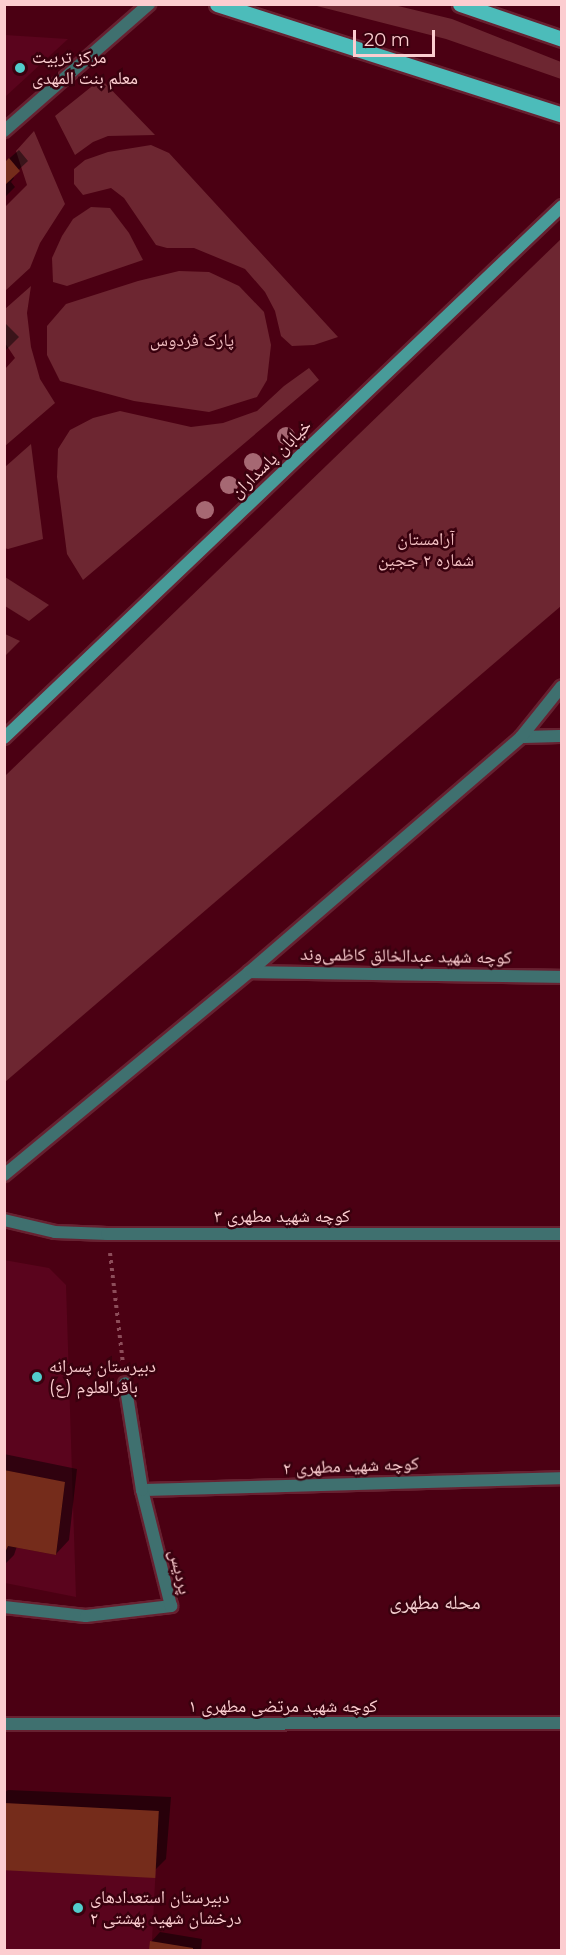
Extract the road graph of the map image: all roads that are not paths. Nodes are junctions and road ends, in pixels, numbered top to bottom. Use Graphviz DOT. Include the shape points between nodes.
graph roads {
  1 [pos="149,4"];
  2 [pos="217,4"];
  3 [pos="460,4"];
  4 [pos="561,39"];
  5 [pos="561,115"];
  6 [pos="4,131"];
  7 [pos="561,206"];
  8 [pos="561,686"];
  9 [pos="561,736"];
  10 [pos="521,737"];
  11 [pos="4,738"];
  12 [pos="249,972"];
  13 [pos="561,977"];
  14 [pos="4,1175"];
  15 [pos="4,1220"];
  16 [pos="561,1234"];
  17 [pos="125,1383"];
  18 [pos="561,1478"];
  19 [pos="142,1490"];
  20 [pos="4,1607"];
  21 [pos="561,1723"];
  22 [pos="4,1724"];
  1 -- 6 [label="street"];
  2 -- 5 [label="main road"];
  3 -- 4 [label="main road"];
  7 -- 11 [label="main road, خیابان پاسداران"];
  8 -- 10 [label="street"];
  9 -- 10 [label="street"];
  10 -- 12 [label="street"];
  12 -- 13 [label="street, کوچه شهید عبدالخالق کاظمی‌وند"];
  12 -- 14 [label="street"];
  15 -- 16 [label="street, کوچه شهید مطهری ۳" via="55,1232 107,1234"];
  17 -- 19 [label="street, پردیس"];
  18 -- 19 [label="street, کوچه شهید مطهری ۲"];
  19 -- 20 [label="street, پردیس" via="171,1606 86,1616"];
  21 -- 22 [label="street, کوچه شهید مرتضی مطهری ۱"];
}
